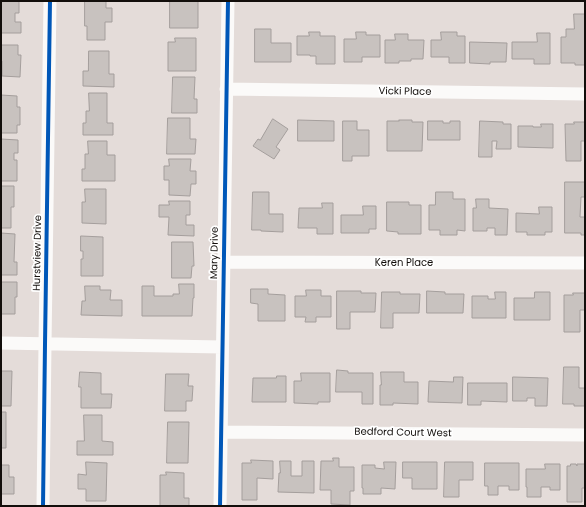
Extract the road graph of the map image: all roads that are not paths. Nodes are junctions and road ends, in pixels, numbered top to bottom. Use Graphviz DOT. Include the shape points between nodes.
graph roads {
  1 [pos="50,1"];
  2 [pos="228,1"];
  3 [pos="226,89"];
  4 [pos="585,94"];
  5 [pos="223,262"];
  6 [pos="585,263"];
  7 [pos="1,343"];
  8 [pos="44,344"];
  9 [pos="222,347"];
  10 [pos="221,432"];
  11 [pos="585,435"];
  12 [pos="43,506"];
  13 [pos="220,506"];
  1 -- 8 [label="street, Hurstview Drive"];
  2 -- 3 [label="street, Mary Drive"];
  3 -- 4 [label="street, Vicki Place"];
  3 -- 5 [label="street, Mary Drive"];
  5 -- 6 [label="street, Keren Place"];
  5 -- 9 [label="street, Mary Drive"];
  7 -- 8 [label="street"];
  8 -- 9 [label="street"];
  8 -- 12 [label="street, Hurstview Drive"];
  9 -- 10 [label="street, Mary Drive"];
  10 -- 11 [label="street, Bedford Court West"];
  10 -- 13 [label="street, Mary Drive"];
}
